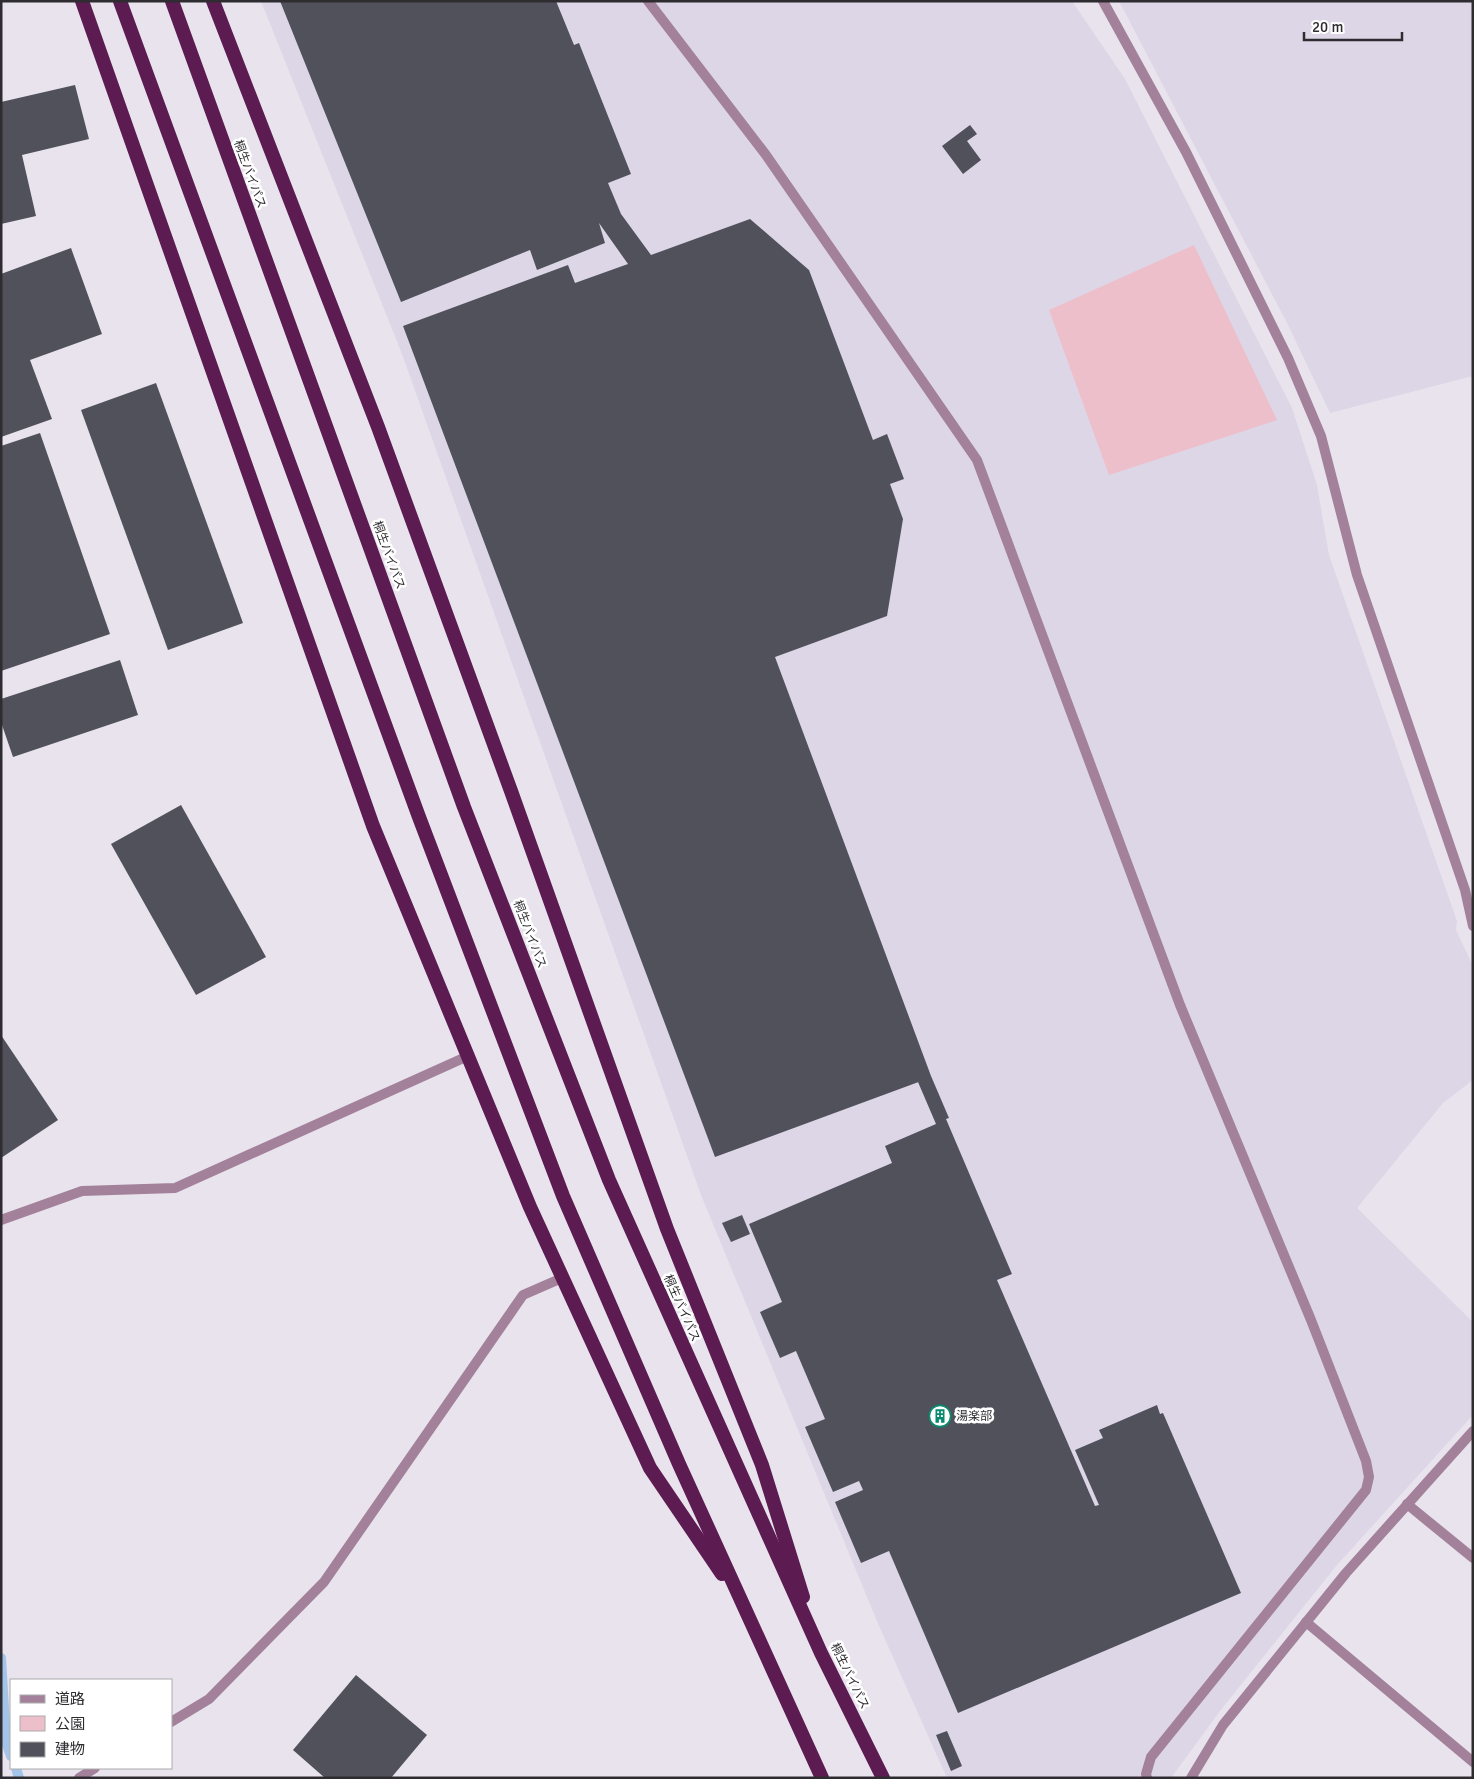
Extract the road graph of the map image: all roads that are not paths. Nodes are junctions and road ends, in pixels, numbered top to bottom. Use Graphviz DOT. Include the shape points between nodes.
graph roads {
  1 [pos="82,1"];
  2 [pos="120,1"];
  3 [pos="172,1"];
  4 [pos="213,1"];
  5 [pos="648,1"];
  6 [pos="1103,1"];
  7 [pos="1471,905"];
  8 [pos="1473,926"];
  9 [pos="468,1056"];
  10 [pos="1,1220"];
  11 [pos="562,1278"];
  12 [pos="1473,1431"];
  13 [pos="1407,1504"];
  14 [pos="1473,1558"];
  15 [pos="743,1606"];
  16 [pos="1306,1622"];
  17 [pos="821,1653"];
  18 [pos="172,1721"];
  19 [pos="1473,1762"];
  20 [pos="93,1769"];
  21 [pos="79,1778"];
  22 [pos="822,1778"];
  23 [pos="883,1778"];
  24 [pos="1147,1778"];
  25 [pos="1191,1778"];
  1 -- 9 [label="highway" via="373,826"];
  2 -- 15 [label="highway" via="419,817 560,1187"];
  3 -- 17 [label="highway, 桐生バイパス" via="464,807 609,1180"];
  4 -- 17 [label="highway" via="378,426 667,1229 762,1465"];
  5 -- 24 [label="street" via="766,155 977,460 1180,1005 1366,1461 1369,1477 1366,1490 1150,1757"];
  6 -- 7 [label="street" via="1186,152 1288,358 1321,436 1357,574"];
  7 -- 8 [label="street"];
  9 -- 10 [label="street" via="175,1188 82,1192"];
  9 -- 11 [label="highway"];
  11 -- 15 [label="highway" via="650,1468"];
  11 -- 18 [label="street" via="523,1295 324,1582 209,1699"];
  12 -- 13 [label="street"];
  13 -- 14 [label="street"];
  13 -- 16 [label="street"];
  15 -- 22 [label="highway"];
  16 -- 19 [label="street"];
  16 -- 25 [label="street" via="1223,1725"];
  17 -- 23 [label="highway, 桐生バイパス"];
  20 -- 21 [label="street"];
}
